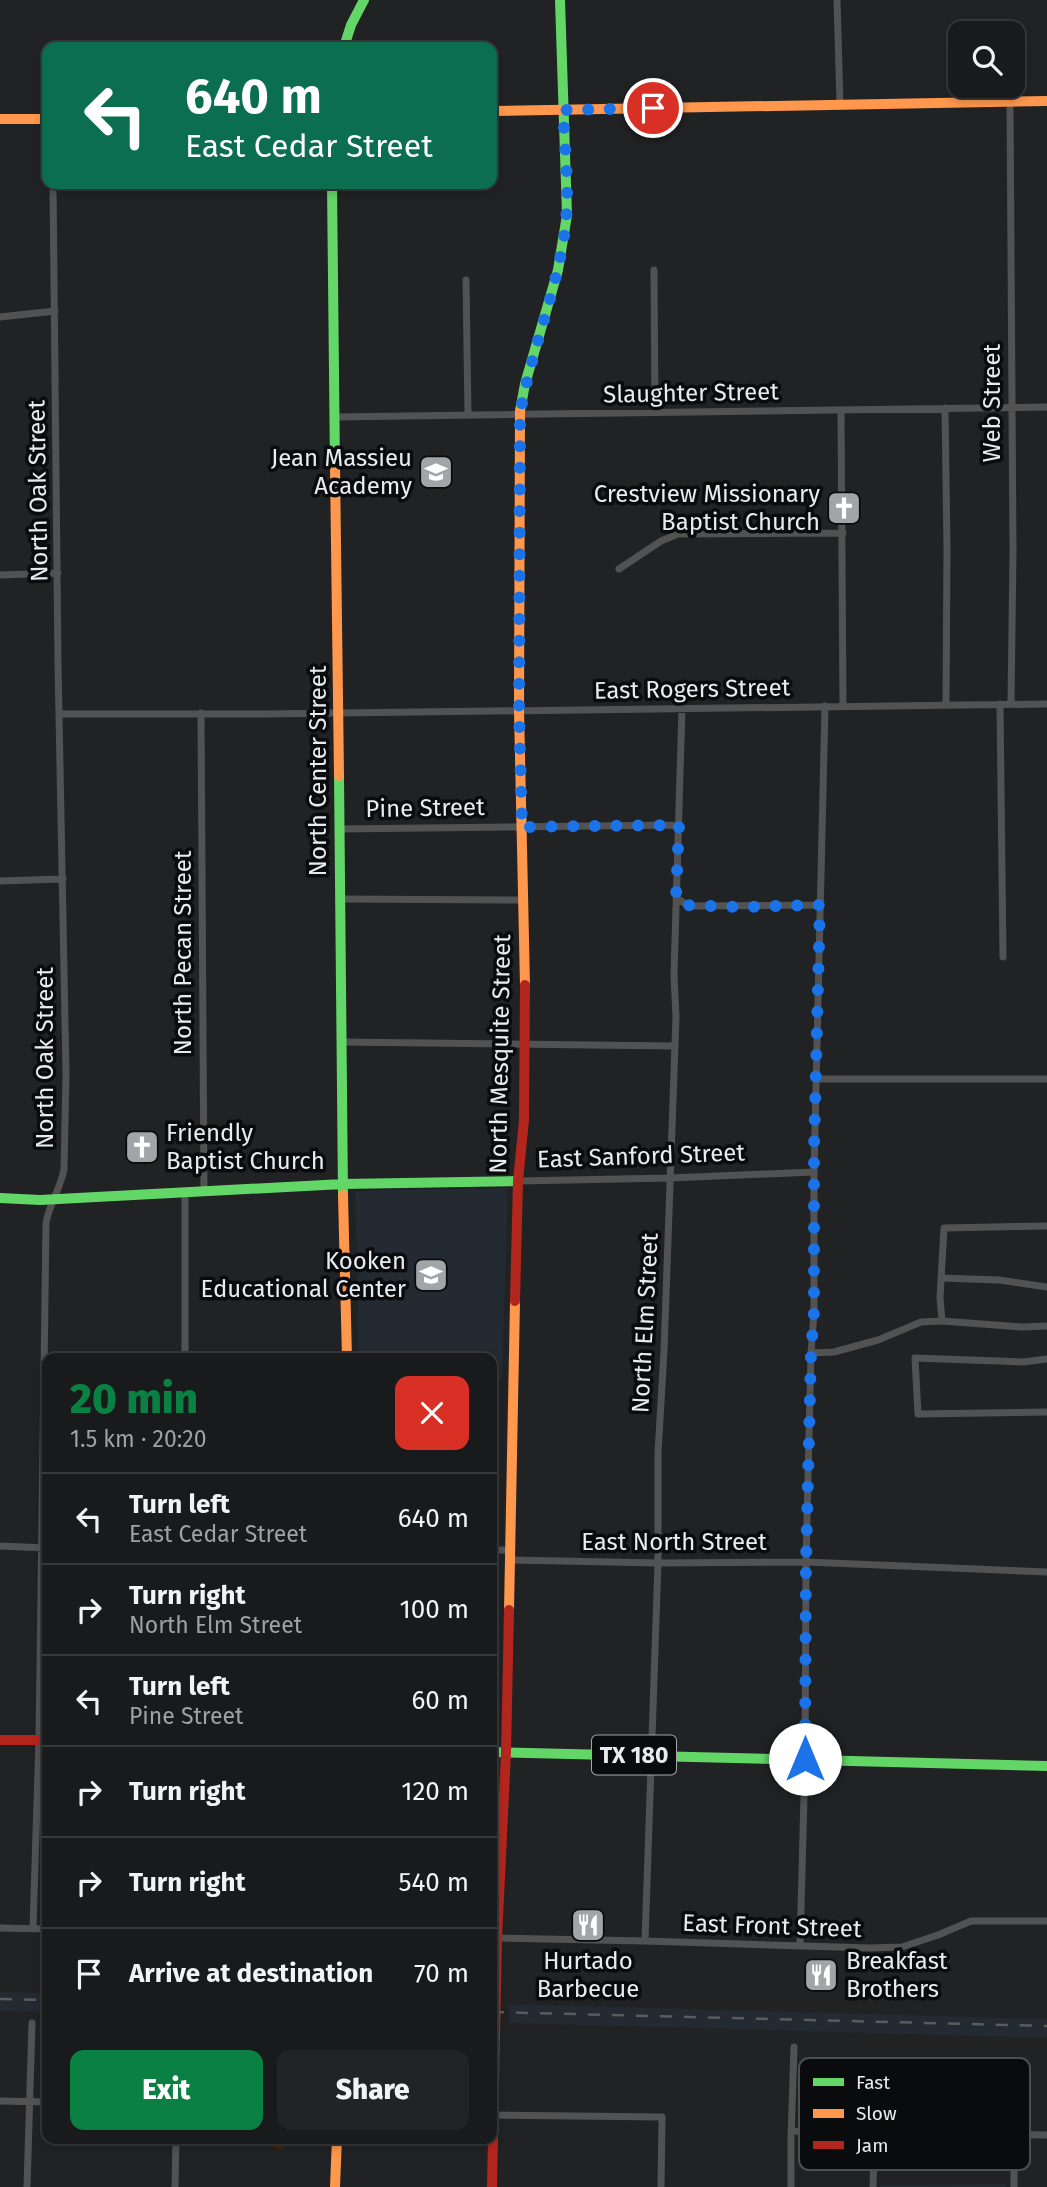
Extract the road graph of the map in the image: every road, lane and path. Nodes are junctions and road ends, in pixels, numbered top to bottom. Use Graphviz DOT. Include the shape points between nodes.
graph roads {
  1 [pos="364,0"];
  2 [pos="560,0"];
  3 [pos="837,0"];
  4 [pos="346,42"];
  5 [pos="1047,101"];
  6 [pos="1010,102"];
  7 [pos="839,104"];
  8 [pos="563,110"];
  9 [pos="497,111"];
  10 [pos="0,119"];
  11 [pos="42,119"];
  12 [pos="53,189"];
  13 [pos="332,189"];
  14 [pos="654,270"];
  15 [pos="466,280"];
  16 [pos="55,311"];
  17 [pos="0,317"];
  18 [pos="1047,407"];
  19 [pos="945,408"];
  20 [pos="1011,408"];
  21 [pos="841,410"];
  22 [pos="655,412"];
  23 [pos="520,414"];
  24 [pos="468,415"];
  25 [pos="336,417"];
  26 [pos="843,533"];
  27 [pos="620,569"];
  28 [pos="58,573"];
  29 [pos="0,575"];
  30 [pos="1000,704"];
  31 [pos="1011,704"];
  32 [pos="1047,704"];
  33 [pos="946,705"];
  34 [pos="825,706"];
  35 [pos="843,706"];
  36 [pos="682,708"];
  37 [pos="519,710"];
  38 [pos="338,712"];
  39 [pos="201,713"];
  40 [pos="60,714"];
  41 [pos="679,825"];
  42 [pos="522,827"];
  43 [pos="339,828"];
  44 [pos="63,879"];
  45 [pos="0,881"];
  46 [pos="676,897"];
  47 [pos="340,899"];
  48 [pos="524,900"];
  49 [pos="820,905"];
  50 [pos="1003,957"];
  51 [pos="341,1042"];
  52 [pos="523,1043"];
  53 [pos="675,1046"];
  54 [pos="816,1079"];
  55 [pos="1047,1079"];
  56 [pos="814,1172"];
  57 [pos="670,1178"];
  58 [pos="519,1181"];
  59 [pos="343,1184"];
  60 [pos="204,1192"];
  61 [pos="185,1193"];
  62 [pos="0,1198"];
  63 [pos="54,1198"];
  64 [pos="1047,1226"];
  65 [pos="941,1278"];
  66 [pos="1047,1287"];
  67 [pos="942,1321"];
  68 [pos="1047,1326"];
  69 [pos="45,1353"];
  70 [pos="185,1353"];
  71 [pos="347,1353"];
  72 [pos="811,1353"];
  73 [pos="1047,1359"];
  74 [pos="1047,1412"];
  75 [pos="0,1546"];
  76 [pos="42,1548"];
  77 [pos="497,1551"];
  78 [pos="511,1555"];
  79 [pos="806,1562"];
  80 [pos="658,1563"];
  81 [pos="1047,1572"];
  82 [pos="0,1740"];
  83 [pos="42,1740"];
  84 [pos="497,1752"];
  85 [pos="506,1752"];
  86 [pos="652,1756"];
  87 [pos="42,1759"];
  88 [pos="805,1759"];
  89 [pos="1047,1766"];
  90 [pos="497,1892"];
  91 [pos="1047,1921"];
  92 [pos="0,1928"];
  93 [pos="33,1928"];
  94 [pos="42,1929"];
  95 [pos="497,1938"];
  96 [pos="645,1941"];
  97 [pos="800,1946"];
  98 [pos="32,2023"];
  99 [pos="794,2047"];
  100 [pos="0,2101"];
  101 [pos="29,2102"];
  102 [pos="42,2102"];
  103 [pos="497,2115"];
  104 [pos="791,2131"];
  105 [pos="799,2131"];
  106 [pos="176,2144"];
  107 [pos="337,2144"];
  108 [pos="493,2144"];
  109 [pos="27,2187"];
  110 [pos="175,2187"];
  111 [pos="335,2187"];
  112 [pos="492,2187"];
  113 [pos="661,2187"];
  114 [pos="791,2187"];
  1 -- 4 [label="main road"];
  2 -- 8 [label="main road, North Mesquite Street"];
  3 -- 7 [label="street"];
  5 -- 6 [label="main road"];
  6 -- 7 [label="main road"];
  6 -- 20 [label="street, Web Street"];
  7 -- 8 [label="main road"];
  8 -- 9 [label="main road"];
  8 -- 23 [label="main road, North Mesquite Street" via="564,242"];
  10 -- 11 [label="main road"];
  12 -- 16 [label="street, North Oak Street"];
  13 -- 25 [label="main road, North Center Street"];
  14 -- 22 [label="street"];
  15 -- 24 [label="street"];
  16 -- 17 [label="street"];
  16 -- 28 [label="street, North Oak Street"];
  18 -- 20 [label="street, Slaughter Street"];
  19 -- 20 [label="street, Slaughter Street"];
  19 -- 21 [label="street, Slaughter Street"];
  19 -- 33 [label="street"];
  20 -- 31 [label="street, Web Street"];
  21 -- 22 [label="street, Slaughter Street"];
  21 -- 26 [label="street"];
  22 -- 23 [label="street, Slaughter Street"];
  23 -- 24 [label="street, Slaughter Street"];
  23 -- 37 [label="main road, North Mesquite Street"];
  24 -- 25 [label="street, Slaughter Street"];
  25 -- 38 [label="main road, North Center Street"];
  26 -- 27 [label="street" via="678,534"];
  26 -- 35 [label="street"];
  28 -- 29 [label="street"];
  28 -- 40 [label="street, North Oak Street"];
  30 -- 31 [label="street, East Rogers Street"];
  30 -- 33 [label="street, East Rogers Street"];
  30 -- 50 [label="street"];
  31 -- 32 [label="street, East Rogers Street"];
  33 -- 35 [label="street, East Rogers Street"];
  34 -- 35 [label="street, East Rogers Street"];
  34 -- 36 [label="street, East Rogers Street"];
  34 -- 49 [label="street"];
  36 -- 37 [label="street, East Rogers Street"];
  36 -- 41 [label="street, North Elm Street"];
  37 -- 38 [label="street, East Rogers Street"];
  37 -- 42 [label="main road, North Mesquite Street"];
  38 -- 39 [label="street, East Rogers Street"];
  38 -- 43 [label="main road, North Center Street"];
  39 -- 40 [label="street, East Rogers Street"];
  39 -- 60 [label="street, North Pecan Street"];
  40 -- 44 [label="street, North Oak Street"];
  41 -- 42 [label="street, Pine Street"];
  41 -- 46 [label="street, North Elm Street"];
  42 -- 43 [label="street, Pine Street"];
  42 -- 48 [label="main road, North Mesquite Street"];
  43 -- 47 [label="main road, North Center Street"];
  44 -- 45 [label="street"];
  44 -- 63 [label="street, North Oak Street" via="64,1169"];
  46 -- 49 [label="street" via="688,906"];
  46 -- 53 [label="street, North Elm Street"];
  47 -- 48 [label="street"];
  47 -- 51 [label="main road, North Center Street"];
  48 -- 52 [label="main road, North Mesquite Street"];
  49 -- 54 [label="street"];
  51 -- 52 [label="street"];
  51 -- 59 [label="main road, North Center Street"];
  52 -- 53 [label="street"];
  52 -- 58 [label="main road, North Mesquite Street"];
  53 -- 57 [label="street, North Elm Street"];
  54 -- 55 [label="street"];
  54 -- 56 [label="street"];
  56 -- 57 [label="street, East Sanford Street"];
  56 -- 72 [label="street"];
  57 -- 58 [label="street, East Sanford Street"];
  57 -- 80 [label="street, North Elm Street"];
  58 -- 59 [label="main road, East Sanford Street"];
  58 -- 78 [label="main road, North Mesquite Street"];
  59 -- 60 [label="main road, East Sanford Street"];
  59 -- 71 [label="main road, North Center Street"];
  60 -- 61 [label="main road, East Sanford Street"];
  61 -- 63 [label="main road, East Sanford Street"];
  61 -- 70 [label="street"];
  62 -- 63 [label="main road, East Sanford Street"];
  63 -- 69 [label="street, North Oak Street" via="46,1223"];
  64 -- 65 [label="street" via="944,1227"];
  65 -- 66 [label="street"];
  65 -- 67 [label="street"];
  67 -- 68 [label="street"];
  67 -- 72 [label="street" via="921,1322 834,1352"];
  72 -- 79 [label="street"];
  73 -- 74 [label="street" via="915,1358 918,1414"];
  75 -- 76 [label="street"];
  77 -- 78 [label="street, East North Street"];
  78 -- 80 [label="street, East North Street"];
  78 -- 85 [label="main road, North Mesquite Street"];
  79 -- 80 [label="street, East North Street"];
  79 -- 81 [label="street, East North Street"];
  79 -- 88 [label="street"];
  80 -- 86 [label="street, North Elm Street"];
  82 -- 83 [label="main road"];
  84 -- 85 [label="main road, TX 180"];
  85 -- 86 [label="main road, TX 180"];
  85 -- 90 [label="main road, North Mesquite Street"];
  86 -- 88 [label="main road, TX 180"];
  86 -- 96 [label="street, North Elm Street"];
  87 -- 93 [label="street, North Oak Street"];
  88 -- 89 [label="main road, TX 180"];
  88 -- 97 [label="street"];
  91 -- 97 [label="street, East Front Street" via="971,1921 902,1947"];
  92 -- 93 [label="street"];
  93 -- 94 [label="street"];
  95 -- 96 [label="street, East Front Street"];
  96 -- 97 [label="street, East Front Street"];
  98 -- 101 [label="street"];
  99 -- 104 [label="street"];
  100 -- 101 [label="street"];
  101 -- 102 [label="street"];
  101 -- 109 [label="street"];
  103 -- 113 [label="street" via="662,2117"];
  104 -- 105 [label="street"];
  104 -- 114 [label="street"];
  106 -- 110 [label="street"];
  107 -- 111 [label="main road"];
  108 -- 112 [label="main road, North Mesquite Street"];
}
